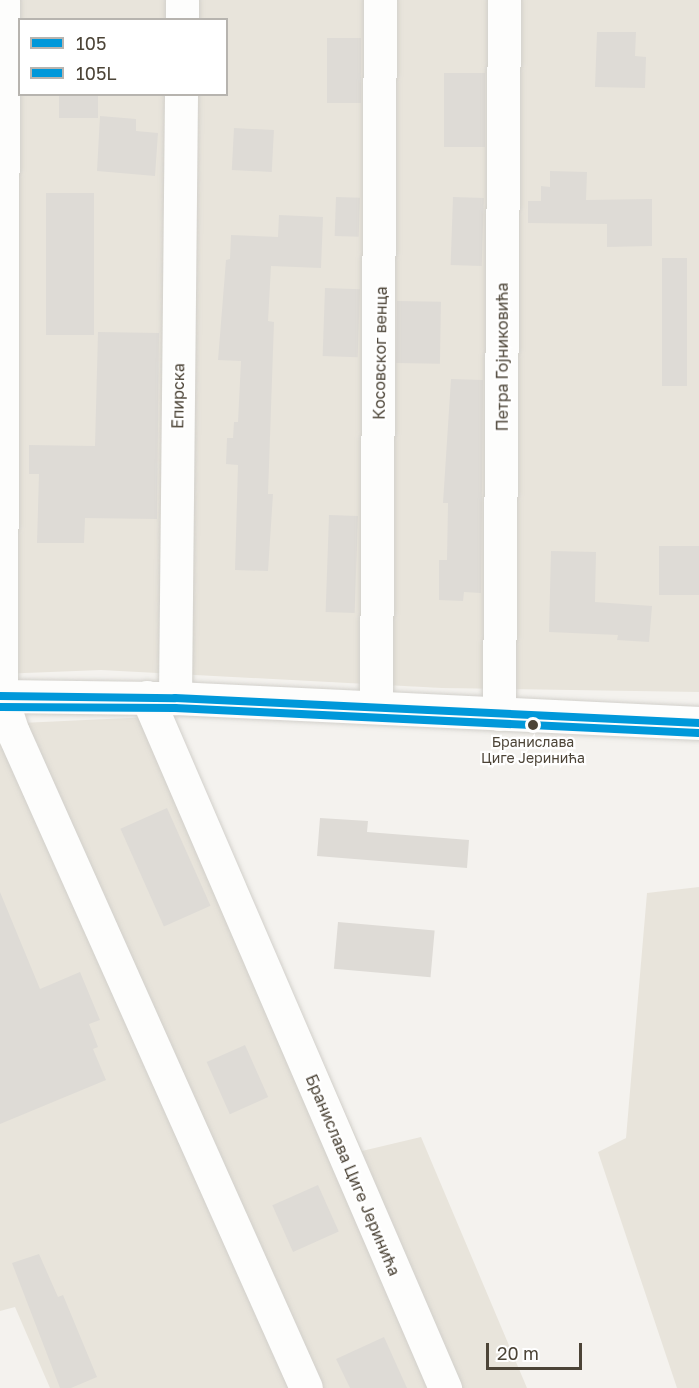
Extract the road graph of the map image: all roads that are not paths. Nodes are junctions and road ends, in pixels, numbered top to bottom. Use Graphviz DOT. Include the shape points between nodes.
graph roads {
  1 [pos="3,0"];
  2 [pos="182,0"];
  3 [pos="381,0"];
  4 [pos="504,0"];
  5 [pos="182,18"];
  6 [pos="181,96"];
  7 [pos="1,696"];
  8 [pos="161,697"];
  9 [pos="376,707"];
  10 [pos="499,714"];
  11 [pos="699,723"];
  12 [pos="306,1388"];
  13 [pos="446,1388"];
  1 -- 7 [label="street"];
  2 -- 5 [label="street"];
  3 -- 9 [label="street, Косовског венца"];
  4 -- 10 [label="street, Петра Гојниковића"];
  6 -- 8 [label="street, Епирска"];
  7 -- 8 [label="street"];
  7 -- 12 [label="street" via="13,732"];
  8 -- 9 [label="street"];
  8 -- 13 [label="street, Бранислава Циге Јеринића"];
  9 -- 10 [label="street"];
  10 -- 11 [label="street"];
}
